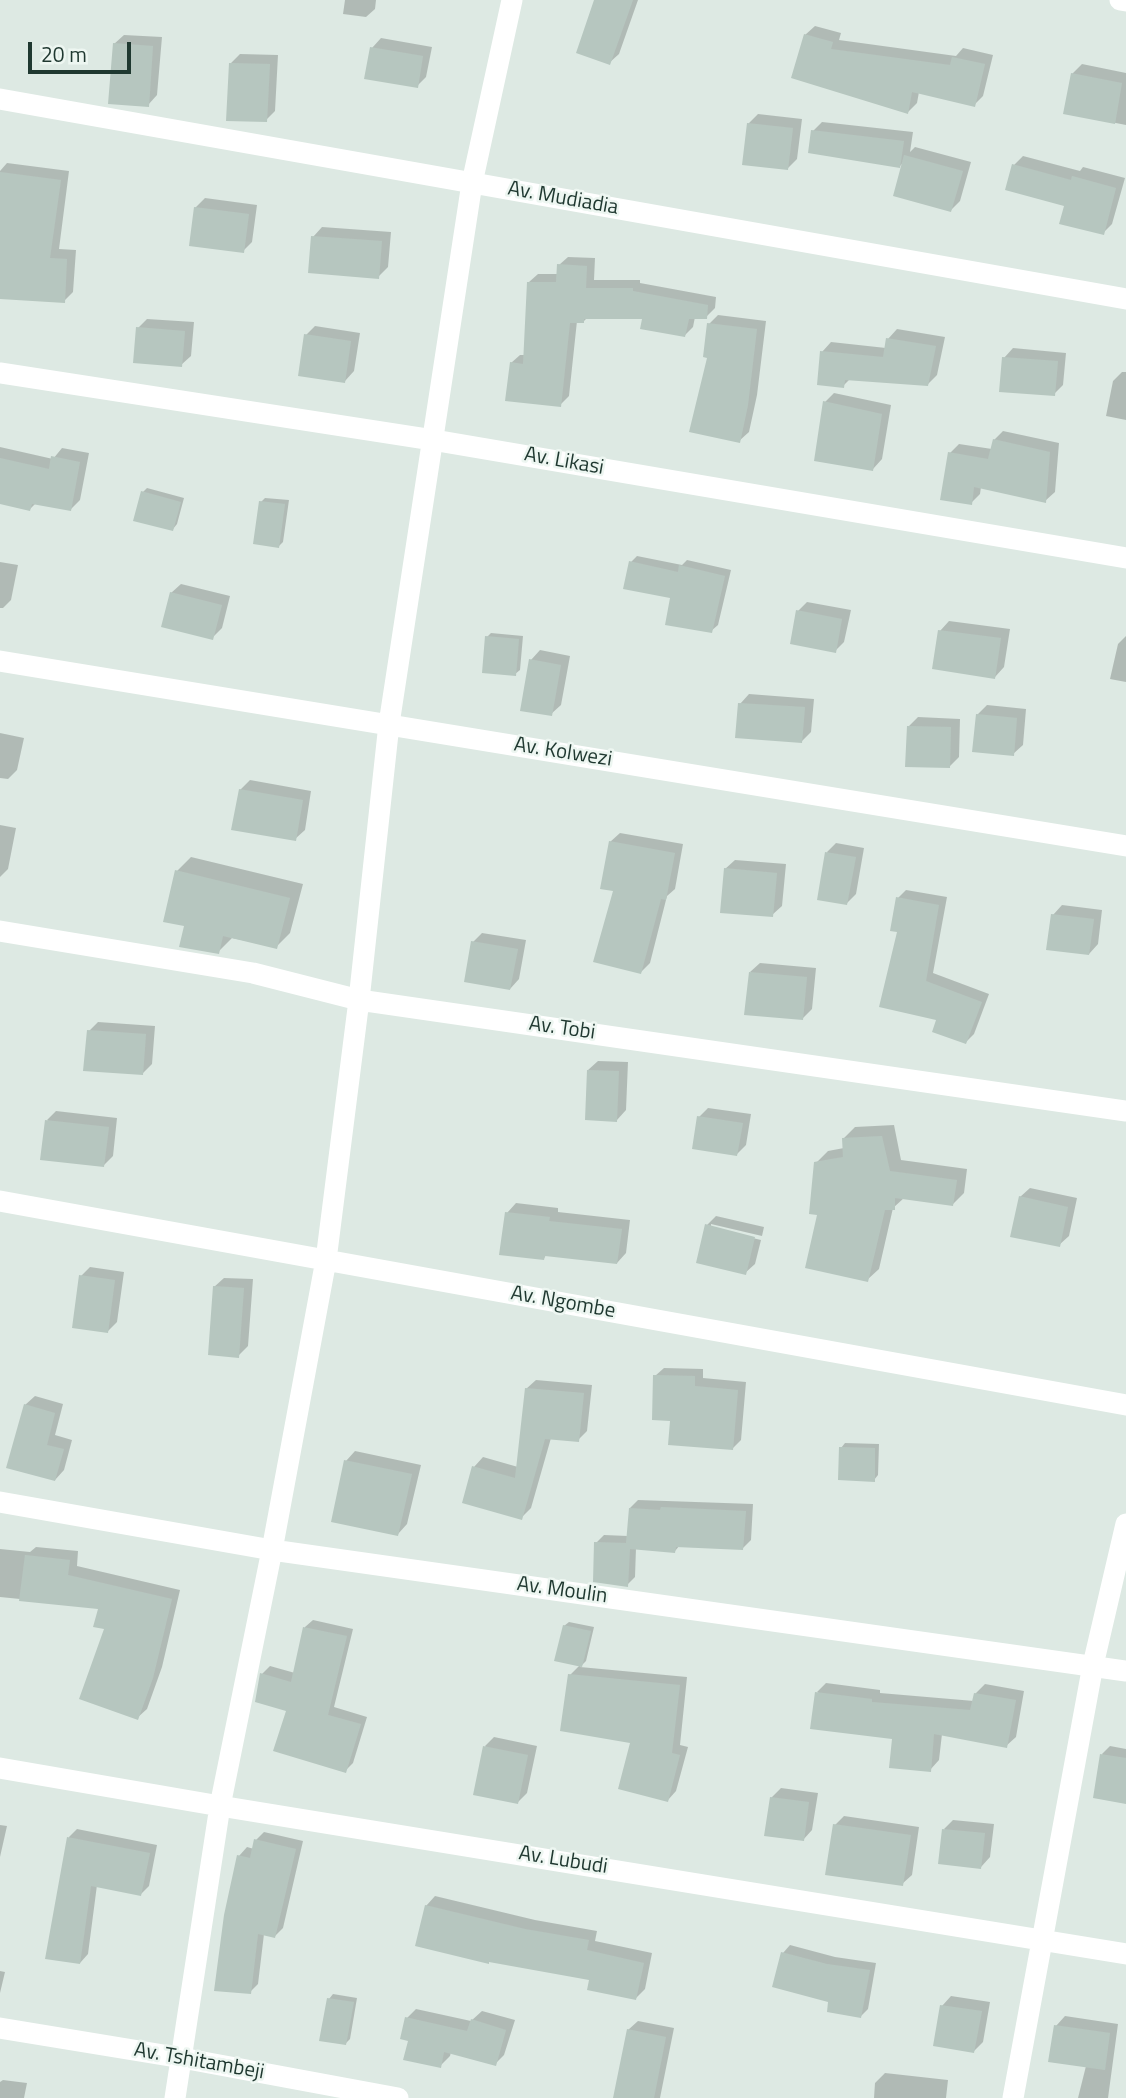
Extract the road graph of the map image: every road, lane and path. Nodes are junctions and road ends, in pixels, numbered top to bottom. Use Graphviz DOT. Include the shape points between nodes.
graph roads {
  1 [pos="512,0"];
  2 [pos="1120,0"];
  3 [pos="1126,1"];
  4 [pos="0,99"];
  5 [pos="472,183"];
  6 [pos="1126,299"];
  7 [pos="0,373"];
  8 [pos="433,440"];
  9 [pos="1126,558"];
  10 [pos="0,661"];
  11 [pos="389,724"];
  12 [pos="1126,846"];
  13 [pos="0,931"];
  14 [pos="359,1000"];
  15 [pos="1126,1111"];
  16 [pos="0,1201"];
  17 [pos="326,1260"];
  18 [pos="1126,1405"];
  19 [pos="0,1502"];
  20 [pos="1126,1524"];
  21 [pos="272,1550"];
  22 [pos="1093,1665"];
  23 [pos="1126,1671"];
  24 [pos="0,1768"];
  25 [pos="220,1806"];
  26 [pos="1042,1939"];
  27 [pos="1126,1954"];
  28 [pos="0,2028"];
  29 [pos="182,2058"];
  30 [pos="175,2098"];
  31 [pos="398,2098"];
  32 [pos="1013,2098"];
  1 -- 5 [label="street"];
  2 -- 3 [label="street"];
  4 -- 5 [label="street, Av. Mudiadia"];
  5 -- 6 [label="street, Av. Mudiadia"];
  5 -- 8 [label="street"];
  7 -- 8 [label="street, Av. Likasi"];
  8 -- 9 [label="street, Av. Likasi"];
  8 -- 11 [label="street"];
  10 -- 11 [label="street, Av. Kolwezi"];
  11 -- 12 [label="street, Av. Kolwezi"];
  11 -- 14 [label="street"];
  13 -- 14 [label="street, Av. Tobi" via="253,972"];
  14 -- 15 [label="street, Av. Tobi"];
  14 -- 17 [label="street"];
  16 -- 17 [label="street, Av. Ngombe"];
  17 -- 18 [label="street, Av. Ngombe"];
  17 -- 21 [label="street"];
  19 -- 21 [label="street, Av. Moulin"];
  20 -- 22 [label="street"];
  21 -- 22 [label="street, Av. Moulin"];
  21 -- 25 [label="street"];
  22 -- 23 [label="street, Av. Moulin"];
  22 -- 26 [label="street"];
  24 -- 25 [label="street, Av. Lubudi"];
  25 -- 26 [label="street, Av. Lubudi"];
  25 -- 29 [label="street"];
  26 -- 27 [label="street, Av. Lubudi"];
  26 -- 32 [label="street"];
  28 -- 29 [label="street, Av. Tshitambeji"];
  29 -- 30 [label="street"];
  29 -- 31 [label="street, Av. Tshitambeji"];
}
